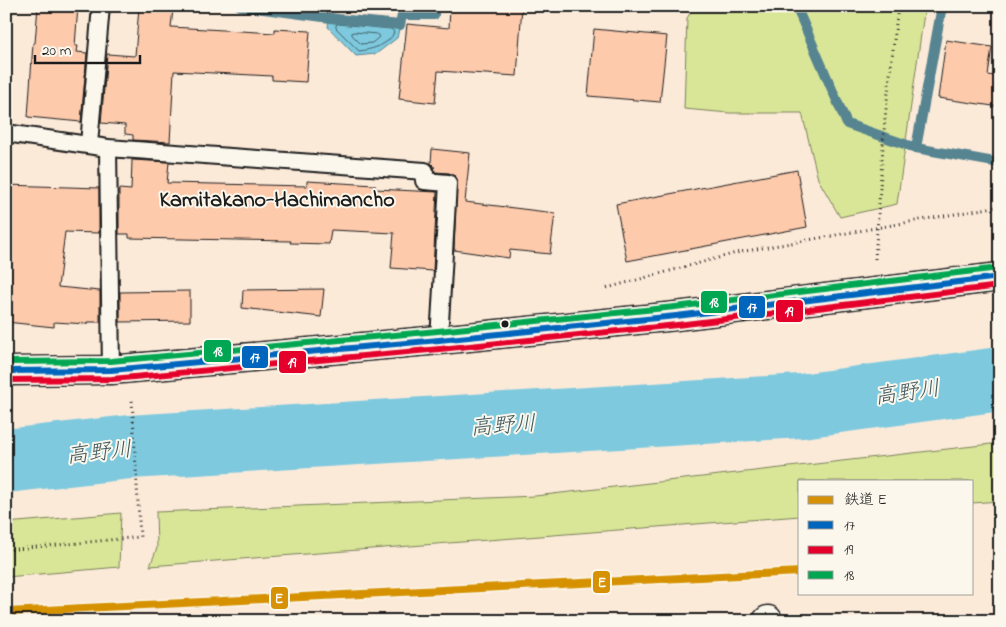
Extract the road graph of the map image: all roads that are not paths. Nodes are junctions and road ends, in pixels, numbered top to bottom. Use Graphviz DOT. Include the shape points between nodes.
graph roads {
  1 [pos="101,6"];
  2 [pos="6,133"];
  3 [pos="89,144"];
  4 [pos="108,148"];
  5 [pos="1000,277"];
  6 [pos="439,340"];
  7 [pos="111,370"];
  8 [pos="6,371"];
  1 -- 3 [label="lane"];
  2 -- 3 [label="lane"];
  3 -- 4 [label="lane"];
  4 -- 6 [label="lane" via="425,171 424,181 448,183"];
  4 -- 7 [label="lane"];
  5 -- 6 [label="highway" via="676,316"];
  6 -- 7 [label="highway"];
  7 -- 8 [label="highway"];
}
